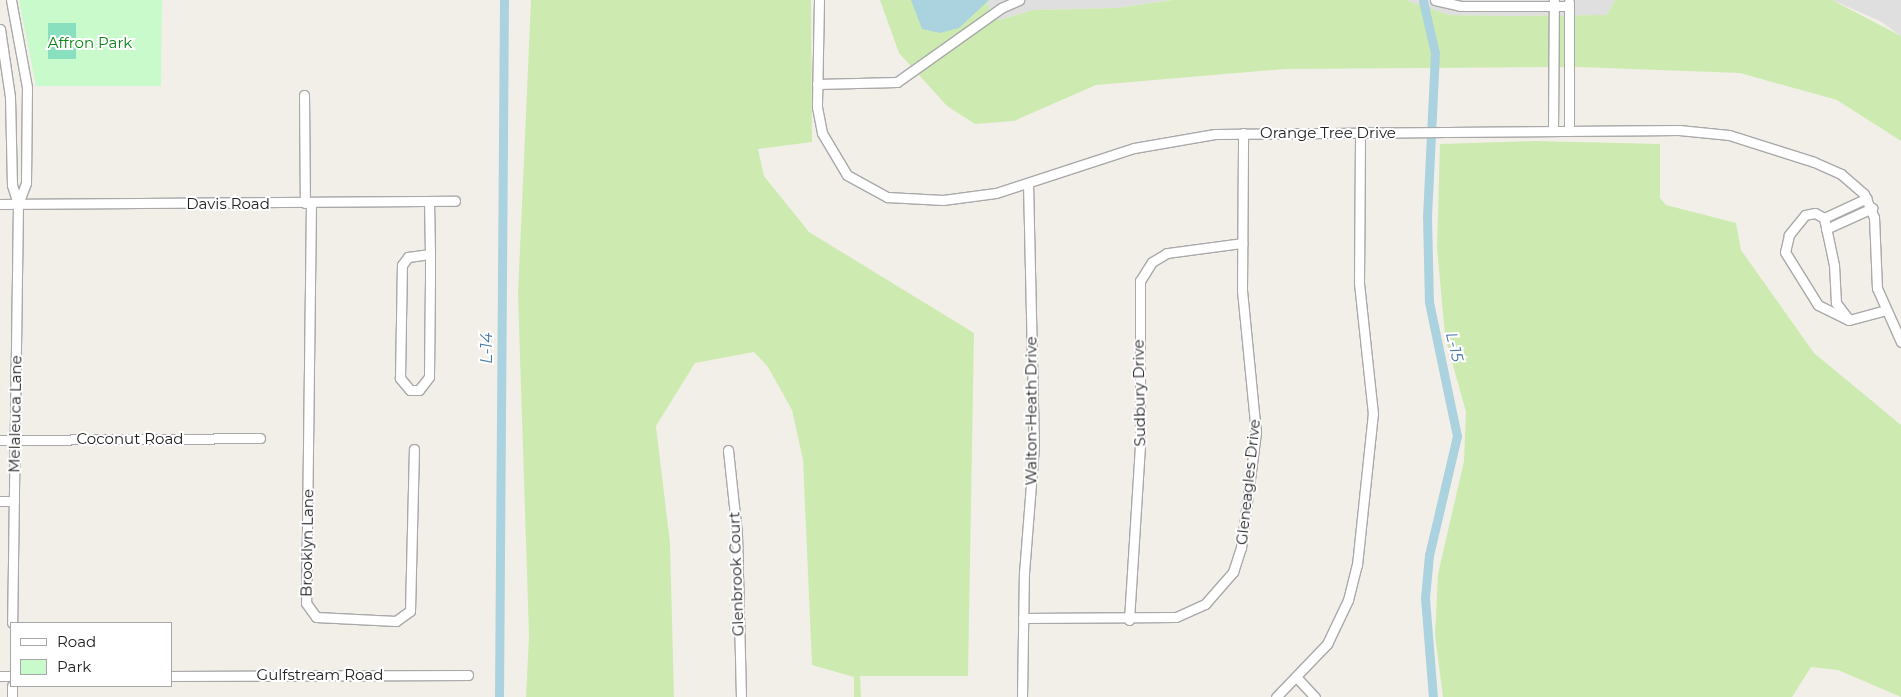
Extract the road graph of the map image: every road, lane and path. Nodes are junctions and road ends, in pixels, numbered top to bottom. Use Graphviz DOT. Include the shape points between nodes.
graph roads {
  1 [pos="11,0"];
  2 [pos="818,0"];
  3 [pos="1019,0"];
  4 [pos="1435,0"];
  5 [pos="1481,3"];
  6 [pos="1554,3"];
  7 [pos="1569,3"];
  8 [pos="0,29"];
  9 [pos="817,84"];
  10 [pos="304,95"];
  11 [pos="1553,131"];
  12 [pos="1569,131"];
  13 [pos="1360,132"];
  14 [pos="1243,133"];
  15 [pos="1028,185"];
  16 [pos="1867,198"];
  17 [pos="429,201"];
  18 [pos="455,201"];
  19 [pos="308,203"];
  20 [pos="0,204"];
  21 [pos="18,204"];
  22 [pos="1872,208"];
  23 [pos="1824,218"];
  24 [pos="1826,229"];
  25 [pos="1242,243"];
  26 [pos="430,254"];
  27 [pos="1883,311"];
  28 [pos="1849,320"];
  29 [pos="1901,342"];
  30 [pos="260,438"];
  31 [pos="0,440"];
  32 [pos="15,440"];
  33 [pos="414,449"];
  34 [pos="728,450"];
  35 [pos="0,501"];
  36 [pos="14,501"];
  37 [pos="1023,618"];
  38 [pos="1130,620"];
  39 [pos="12,622"];
  40 [pos="468,675"];
  41 [pos="172,676"];
  42 [pos="1298,679"];
  43 [pos="741,697"];
  44 [pos="1022,697"];
  45 [pos="1276,697"];
  46 [pos="1315,697"];
  1 -- 21 [label="street, Melaleuca Lane" via="27,87 26,183"];
  2 -- 9 [label="street"];
  3 -- 9 [label="street" via="1001,8 897,82"];
  4 -- 5 [label="street"];
  5 -- 6 [label="street"];
  6 -- 7 [label="street"];
  6 -- 11 [label="street"];
  7 -- 12 [label="street"];
  8 -- 21 [label="street, Melaleuca Lane" via="10,97 12,185"];
  9 -- 15 [label="street, Orange Tree Drive" via="822,133 831,154 852,179 887,197 913,200 970,197"];
  10 -- 19 [label="street"];
  11 -- 12 [label="street, Orange Tree Drive"];
  11 -- 13 [label="street, Orange Tree Drive"];
  12 -- 16 [label="street, Orange Tree Drive" via="1704,132 1760,142 1814,162 1851,181"];
  13 -- 14 [label="street, Orange Tree Drive"];
  13 -- 42 [label="street" via="1359,282 1372,388 1371,468 1348,600 1327,644"];
  14 -- 15 [label="street, Orange Tree Drive" via="1188,137 1134,148"];
  14 -- 25 [label="street, Gleneagles Drive"];
  15 -- 37 [label="street, Walton-Heath Drive" via="1034,447"];
  16 -- 22 [label="street, Orange Tree Drive"];
  16 -- 23 [label="street"];
  17 -- 18 [label="street, Davis Road"];
  17 -- 19 [label="street, Davis Road"];
  17 -- 26 [label="street"];
  19 -- 21 [label="street, Davis Road"];
  19 -- 33 [label="street, Brooklyn Lane" via="306,603 316,617 396,621 410,610"];
  20 -- 21 [label="street, Davis Road"];
  21 -- 32 [label="street, Melaleuca Lane"];
  22 -- 24 [label="street"];
  22 -- 27 [label="street" via="1875,276"];
  23 -- 24 [label="street"];
  23 -- 28 [label="street" via="1815,213 1804,215 1789,235 1785,252 1818,305"];
  24 -- 28 [label="street" via="1835,298"];
  25 -- 38 [label="street, Gleneagles Drive" via="1244,321 1256,433 1238,560 1222,588 1194,611 1163,620"];
  25 -- 38 [label="street, Sudbury Drive" via="1167,253 1152,262 1140,281 1140,471"];
  26 -- 26 [label="street" via="429,377 419,390 410,390 400,378 402,265 408,257"];
  27 -- 28 [label="street"];
  27 -- 29 [label="street"];
  30 -- 32 [label="street, Coconut Road"];
  31 -- 32 [label="street, Coconut Road"];
  32 -- 36 [label="street, Melaleuca Lane"];
  34 -- 43 [label="street, Glenbrook Court" via="737,534"];
  35 -- 36 [label="street"];
  36 -- 39 [label="street, Melaleuca Lane"];
  37 -- 38 [label="street, Gleneagles Drive"];
  37 -- 44 [label="street, Walton-Heath Drive"];
  40 -- 41 [label="street, Gulfstream Road"];
  42 -- 45 [label="street"];
  42 -- 46 [label="street"];
}
